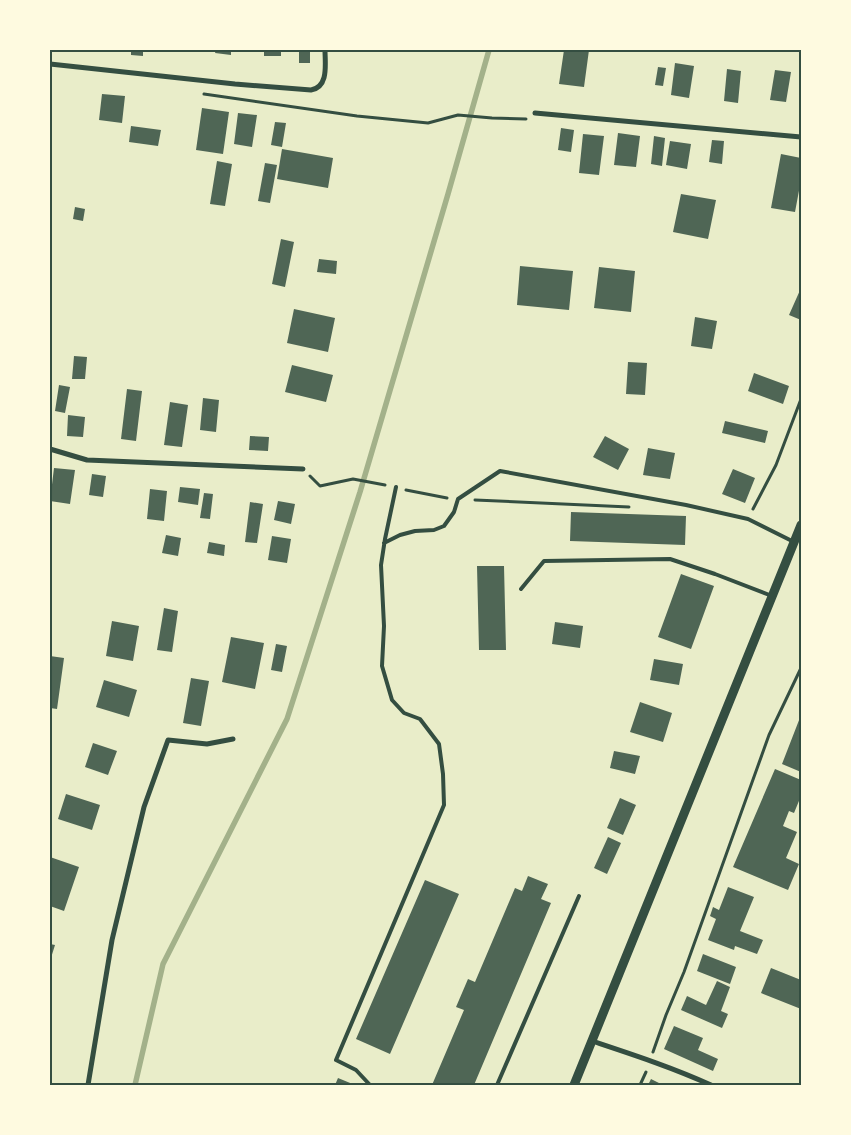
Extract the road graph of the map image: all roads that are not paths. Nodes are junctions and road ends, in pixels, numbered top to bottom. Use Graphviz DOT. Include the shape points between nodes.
graph roads {
  1 [pos="325,50"];
  2 [pos="50,64"];
  3 [pos="533,116"];
  4 [pos="801,137"];
  5 [pos="50,449"];
  6 [pos="303,469"];
  7 [pos="396,487"];
  8 [pos="801,525"];
  9 [pos="794,542"];
  10 [pos="384,543"];
  11 [pos="521,589"];
  12 [pos="772,596"];
  13 [pos="233,739"];
  14 [pos="579,896"];
  15 [pos="592,1042"];
  16 [pos="88,1085"];
  17 [pos="370,1085"];
  18 [pos="498,1085"];
  19 [pos="574,1085"];
  20 [pos="711,1085"];
  1 -- 2 [label="street" via="324,80 321,86 311,90"];
  3 -- 4 [label="street"];
  5 -- 6 [label="street" via="87,460"];
  7 -- 10 [label="lane"];
  8 -- 9 [label="street"];
  9 -- 10 [label="lane" via="748,519 500,471 458,500 444,526 400,535"];
  9 -- 12 [label="street"];
  10 -- 17 [label="lane" via="381,565 382,666 392,700 404,713 420,719 439,744 444,805 336,1060 356,1070"];
  11 -- 12 [label="lane" via="544,562 670,559"];
  12 -- 15 [label="street"];
  13 -- 16 [label="street" via="207,744 168,740 144,807 112,940"];
  14 -- 18 [label="lane"];
  15 -- 19 [label="street"];
  15 -- 20 [label="street" via="679,1070"];
}
